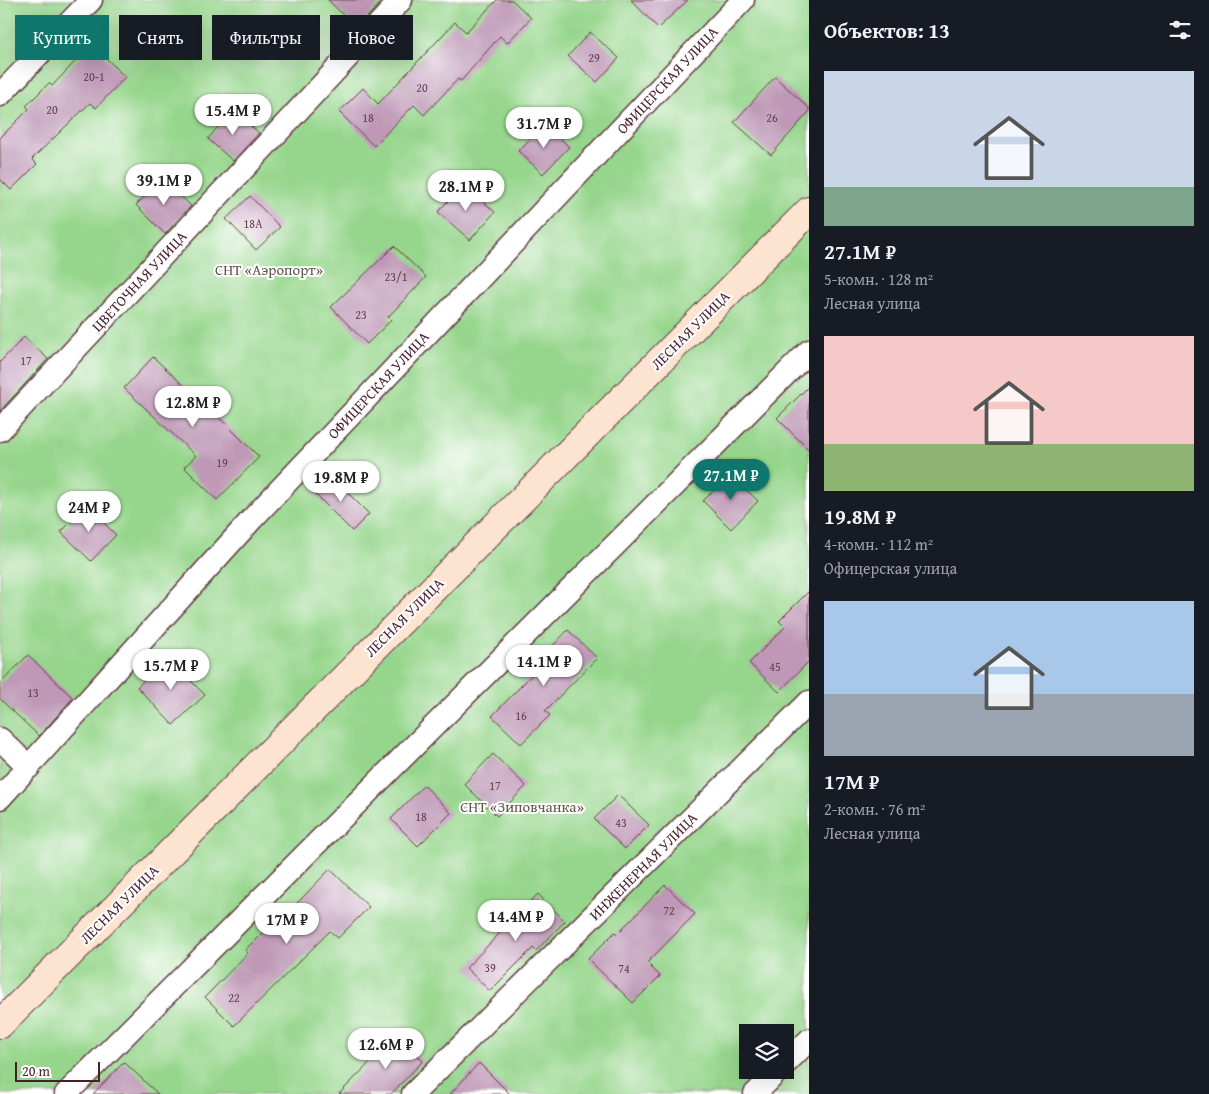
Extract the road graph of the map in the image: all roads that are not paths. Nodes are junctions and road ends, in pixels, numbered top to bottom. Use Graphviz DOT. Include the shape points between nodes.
graph roads {
  1 [pos="91,0"];
  2 [pos="401,0"];
  3 [pos="743,0"];
  4 [pos="0,95"];
  5 [pos="809,210"];
  6 [pos="809,350"];
  7 [pos="0,430"];
  8 [pos="809,702"];
  9 [pos="0,739"];
  10 [pos="30,767"];
  11 [pos="0,798"];
  12 [pos="0,1024"];
  13 [pos="809,1040"];
  14 [pos="794,1055"];
  15 [pos="770,1079"];
  16 [pos="66,1094"];
  17 [pos="413,1094"];
  18 [pos="755,1094"];
  1 -- 4 [label="street"];
  2 -- 7 [label="street, ЦВЕТОЧНАЯ УЛИЦА"];
  3 -- 10 [label="street, ОФИЦЕРСКАЯ УЛИЦА" via="252,519"];
  5 -- 12 [label="street, ЛЕСНАЯ УЛИЦА"];
  6 -- 16 [label="street"];
  8 -- 17 [label="street, ИНЖЕНЕРНАЯ УЛИЦА"];
  9 -- 10 [label="street"];
  10 -- 11 [label="street, ОФИЦЕРСКАЯ УЛИЦА"];
  13 -- 14 [label="street"];
  15 -- 18 [label="street"];
}
